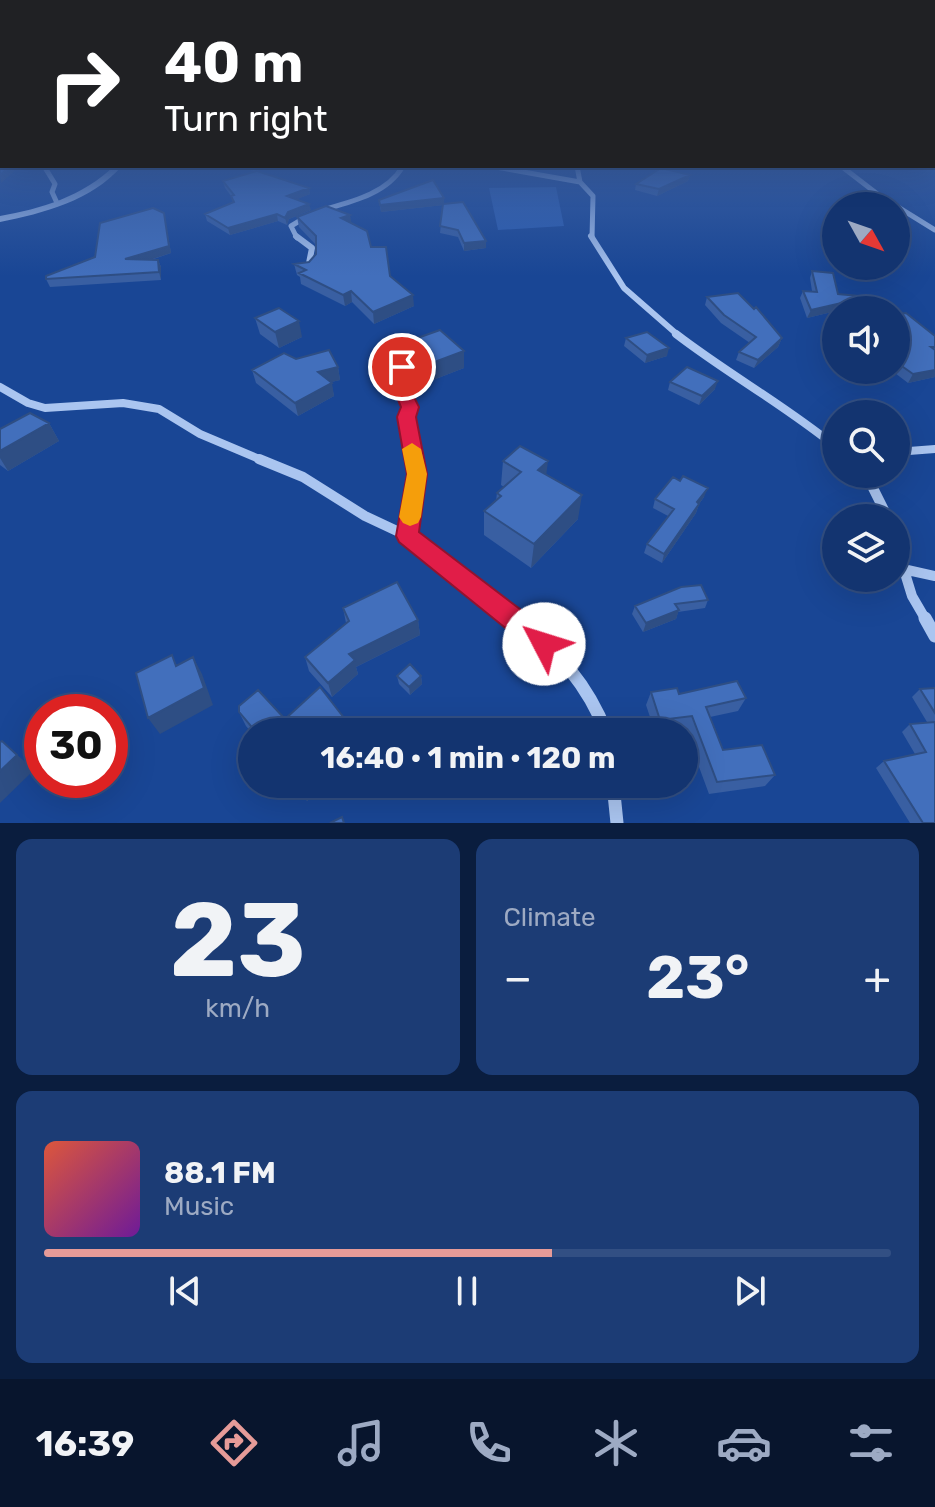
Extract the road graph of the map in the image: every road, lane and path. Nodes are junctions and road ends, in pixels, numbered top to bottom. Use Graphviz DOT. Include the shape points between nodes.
graph roads {
  1 [pos="55,198"];
  2 [pos="67,198"];
  3 [pos="361,198"];
  4 [pos="593,198"];
  5 [pos="884,198"];
  6 [pos="57,203"];
  7 [pos="0,219"];
  8 [pos="935,230"];
  9 [pos="308,268"];
  10 [pos="402,367"];
  11 [pos="0,387"];
  12 [pos="822,436"];
  13 [pos="935,449"];
  14 [pos="910,451"];
  15 [pos="407,536"];
  16 [pos="910,571"];
  17 [pos="935,576"];
  18 [pos="910,590"];
  19 [pos="935,636"];
  20 [pos="601,718"];
  21 [pos="614,798"];
  22 [pos="617,823"];
  1 -- 6 [label="street"];
  2 -- 6 [label="street"];
  3 -- 9 [label="street" via="292,224 296,237 312,248"];
  4 -- 12 [label="street" via="593,244 624,288 718,365"];
  5 -- 8 [label="street"];
  6 -- 7 [label="street"];
  10 -- 15 [label="street" via="417,474"];
  11 -- 15 [label="street" via="45,408 123,403 159,409 200,434 303,477"];
  13 -- 14 [label="street"];
  15 -- 20 [label="street" via="566,664"];
  16 -- 17 [label="street"];
  18 -- 19 [label="street"];
  21 -- 22 [label="street"];
}
